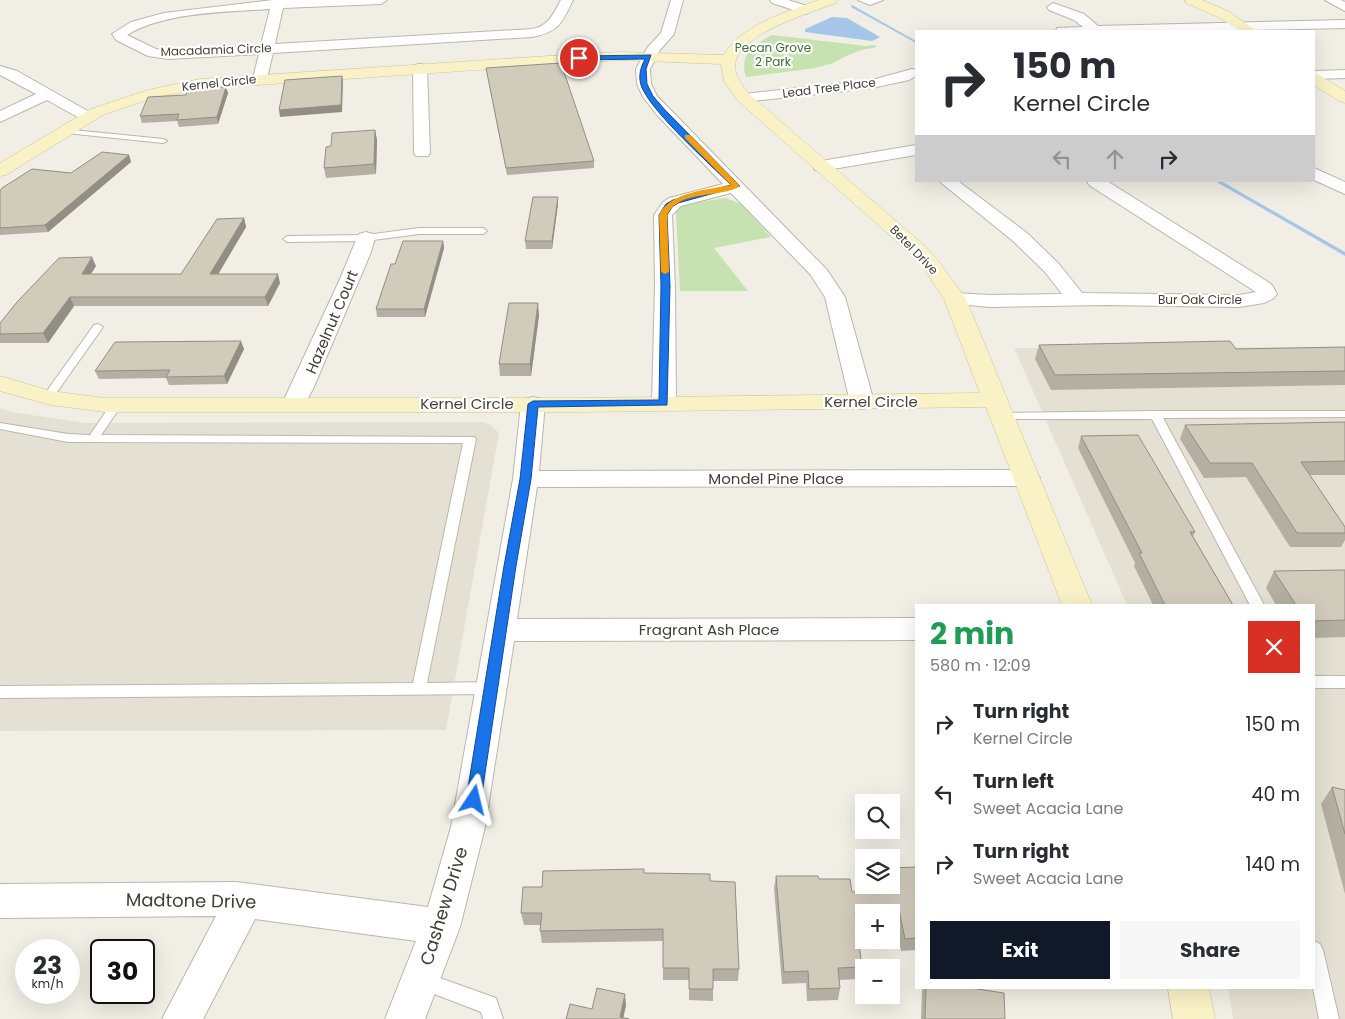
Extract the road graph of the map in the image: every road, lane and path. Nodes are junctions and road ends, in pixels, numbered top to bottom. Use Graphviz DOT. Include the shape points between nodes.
graph roads {
  1 [pos="381,0"];
  2 [pos="567,0"];
  3 [pos="678,0"];
  4 [pos="776,0"];
  5 [pos="831,0"];
  6 [pos="862,0"];
  7 [pos="880,0"];
  8 [pos="1191,0"];
  9 [pos="1331,0"];
  10 [pos="279,3"];
  11 [pos="1053,7"];
  12 [pos="1345,7"];
  13 [pos="806,10"];
  14 [pos="1345,24"];
  15 [pos="1246,29"];
  16 [pos="1095,30"];
  17 [pos="268,48"];
  18 [pos="649,57"];
  19 [pos="729,60"];
  20 [pos="420,68"];
  21 [pos="0,70"];
  22 [pos="912,72"];
  23 [pos="1345,74"];
  24 [pos="1315,76"];
  25 [pos="1315,77"];
  26 [pos="260,78"];
  27 [pos="47,94"];
  28 [pos="744,98"];
  29 [pos="1345,98"];
  30 [pos="0,117"];
  31 [pos="88,117"];
  32 [pos="66,131"];
  33 [pos="163,142"];
  34 [pos="422,153"];
  35 [pos="914,153"];
  36 [pos="821,166"];
  37 [pos="0,171"];
  38 [pos="1315,174"];
  39 [pos="948,182"];
  40 [pos="1097,182"];
  41 [pos="736,186"];
  42 [pos="1345,189"];
  43 [pos="482,231"];
  44 [pos="366,238"];
  45 [pos="287,239"];
  46 [pos="955,299"];
  47 [pos="1077,300"];
  48 [pos="98,327"];
  49 [pos="0,383"];
  50 [pos="48,397"];
  51 [pos="862,402"];
  52 [pos="664,403"];
  53 [pos="294,404"];
  54 [pos="533,404"];
  55 [pos="115,406"];
  56 [pos="999,408"];
  57 [pos="1155,414"];
  58 [pos="1345,414"];
  59 [pos="0,426"];
  60 [pos="93,438"];
  61 [pos="1027,478"];
  62 [pos="526,479"];
  63 [pos="1076,604"];
  64 [pos="1256,604"];
  65 [pos="915,629"];
  66 [pos="501,630"];
  67 [pos="1315,682"];
  68 [pos="1345,682"];
  69 [pos="419,688"];
  70 [pos="492,688"];
  71 [pos="0,692"];
  72 [pos="245,900"];
  73 [pos="0,901"];
  74 [pos="441,926"];
  75 [pos="1315,955"];
  76 [pos="420,980"];
  77 [pos="1189,989"];
  78 [pos="182,1019"];
  79 [pos="405,1019"];
  80 [pos="493,1019"];
  81 [pos="1194,1019"];
  82 [pos="1329,1019"];
  1 -- 10 [label="street, Macadamia Circle"];
  2 -- 17 [label="street, Macadamia Circle" via="553,26 540,32"];
  3 -- 18 [label="street" via="667,34"];
  4 -- 13 [label="street"];
  5 -- 13 [label="street"];
  6 -- 7 [label="lane" via="870,3"];
  8 -- 15 [label="street" via="1223,14"];
  9 -- 12 [label="street"];
  10 -- 17 [label="street"];
  10 -- 17 [label="street, Macadamia Circle" via="175,14 135,24 119,34 162,54"];
  11 -- 16 [label="street" via="1079,17"];
  13 -- 19 [label="street" via="753,34 741,43"];
  14 -- 15 [label="street"];
  15 -- 16 [label="street"];
  17 -- 26 [label="street"];
  18 -- 19 [label="street, Kernel Circle"];
  18 -- 20 [label="street, Kernel Circle"];
  18 -- 41 [label="street" via="643,69 644,84 650,96"];
  19 -- 28 [label="street, Betel Drive" via="728,73"];
  20 -- 26 [label="street, Kernel Circle"];
  20 -- 34 [label="street"];
  21 -- 27 [label="street"];
  22 -- 28 [label="street, Lead Tree Place" via="872,84"];
  23 -- 24 [label="street"];
  25 -- 29 [label="street"];
  26 -- 31 [label="street, Kernel Circle" via="153,93"];
  27 -- 30 [label="street"];
  27 -- 31 [label="street"];
  28 -- 36 [label="street, Betel Drive"];
  31 -- 32 [label="street, Kernel Circle"];
  32 -- 33 [label="lane"];
  32 -- 37 [label="street, Kernel Circle"];
  35 -- 36 [label="street"];
  36 -- 46 [label="street, Betel Drive" via="918,250"];
  38 -- 42 [label="street"];
  39 -- 47 [label="street" via="1020,237 1052,268"];
  40 -- 47 [label="street, Bur Oak Circle" via="1258,284 1267,294 1239,301"];
  41 -- 51 [label="street" via="817,270 835,297"];
  41 -- 52 [label="street" via="675,202 663,215"];
  43 -- 44 [label="lane" via="419,231"];
  44 -- 45 [label="lane"];
  44 -- 53 [label="street, Hazelnut Court" via="356,269"];
  46 -- 47 [label="street, Bur Oak Circle"];
  46 -- 56 [label="street, Betel Drive"];
  48 -- 50 [label="lane"];
  49 -- 50 [label="street, Kernel Circle"];
  50 -- 55 [label="street, Kernel Circle"];
  51 -- 52 [label="street, Kernel Circle"];
  51 -- 56 [label="street, Kernel Circle"];
  52 -- 54 [label="street, Kernel Circle"];
  53 -- 54 [label="street, Kernel Circle"];
  53 -- 55 [label="street, Kernel Circle"];
  54 -- 62 [label="street, Cashew Drive"];
  55 -- 60 [label="lane"];
  56 -- 57 [label="lane"];
  56 -- 61 [label="street, Betel Drive"];
  57 -- 58 [label="lane"];
  57 -- 64 [label="lane"];
  59 -- 60 [label="lane" via="68,438"];
  60 -- 69 [label="lane" via="470,439"];
  61 -- 62 [label="street, Mondel Pine Place"];
  61 -- 63 [label="street, Betel Drive"];
  62 -- 66 [label="street, Cashew Drive"];
  65 -- 66 [label="street, Fragrant Ash Place"];
  66 -- 70 [label="street, Cashew Drive"];
  67 -- 68 [label="lane"];
  69 -- 70 [label="lane"];
  69 -- 71 [label="lane"];
  70 -- 74 [label="street, Cashew Drive" via="468,827"];
  72 -- 73 [label="street, Madtone Drive"];
  72 -- 74 [label="street, Madtone Drive"];
  72 -- 78 [label="street"];
  74 -- 76 [label="street, Cashew Drive"];
  75 -- 82 [label="lane"];
  76 -- 79 [label="street, Cashew Drive"];
  76 -- 80 [label="lane" via="489,1005"];
  77 -- 81 [label="street"];
}
